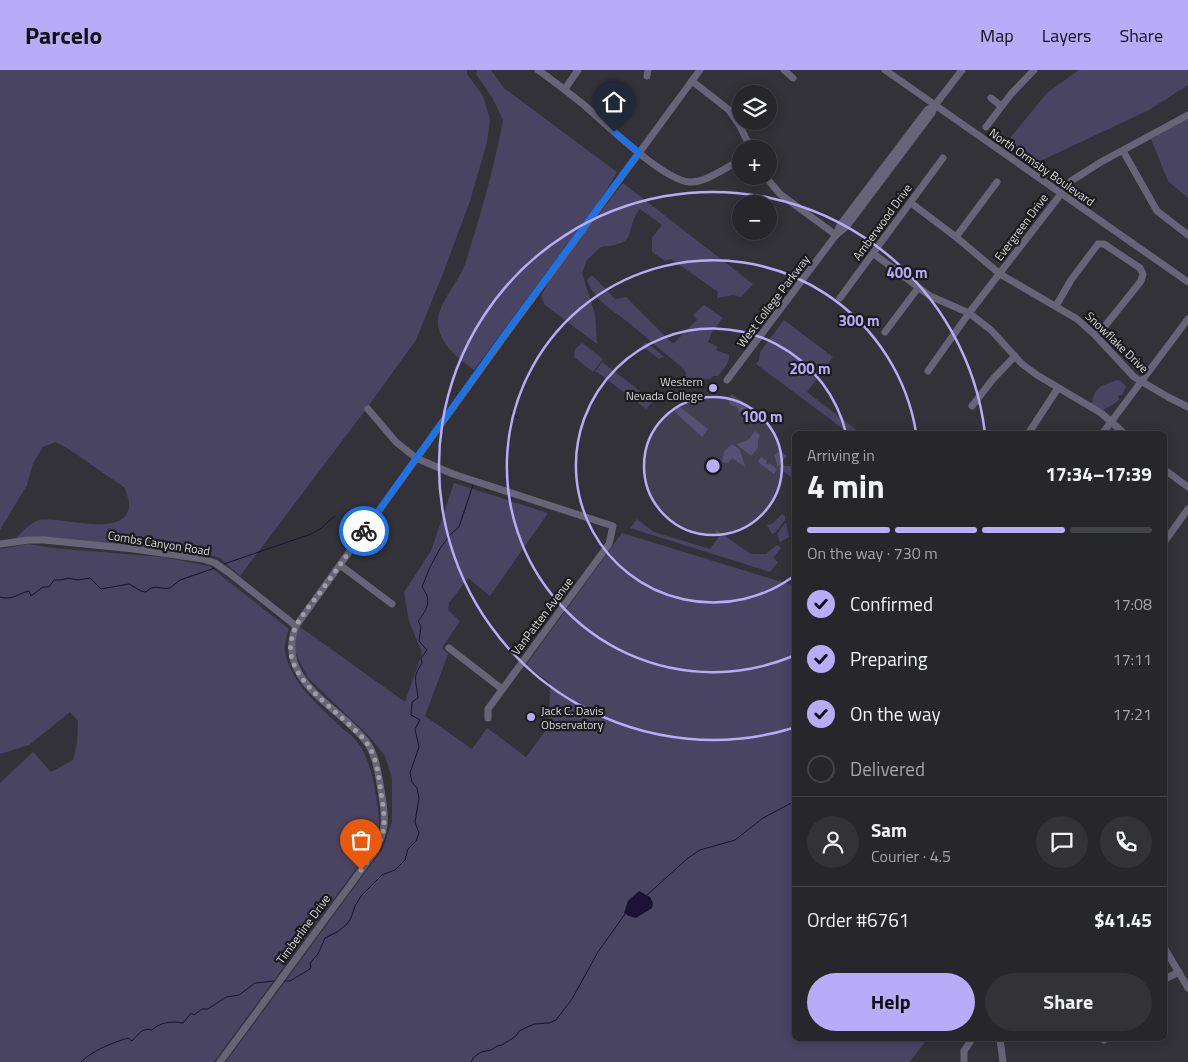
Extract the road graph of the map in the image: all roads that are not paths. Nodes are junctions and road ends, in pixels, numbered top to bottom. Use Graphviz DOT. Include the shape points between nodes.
graph roads {
  1 [pos="538,70"];
  2 [pos="578,70"];
  3 [pos="700,70"];
  4 [pos="784,70"];
  5 [pos="885,70"];
  6 [pos="1034,70"];
  7 [pos="961,71"];
  8 [pos="896,73"];
  9 [pos="793,78"];
  10 [pos="692,81"];
  11 [pos="564,89"];
  12 [pos="990,98"];
  13 [pos="935,105"];
  14 [pos="1001,106"];
  15 [pos="1188,115"];
  16 [pos="983,132"];
  17 [pos="747,140"];
  18 [pos="1123,151"];
  19 [pos="639,152"];
  20 [pos="943,158"];
  21 [pos="732,165"];
  22 [pos="997,182"];
  23 [pos="772,185"];
  24 [pos="1060,193"];
  25 [pos="910,202"];
  26 [pos="836,235"];
  27 [pos="1188,235"];
  28 [pos="956,237"];
  29 [pos="874,254"];
  30 [pos="1000,274"];
  31 [pos="1188,282"];
  32 [pos="918,288"];
  33 [pos="840,298"];
  34 [pos="1056,306"];
  35 [pos="969,314"];
  36 [pos="1188,319"];
  37 [pos="885,332"];
  38 [pos="1095,335"];
  39 [pos="1015,356"];
  40 [pos="928,370"];
  41 [pos="727,380"];
  42 [pos="1141,382"];
  43 [pos="1058,388"];
  44 [pos="972,406"];
  45 [pos="1188,407"];
  46 [pos="368,409"];
  47 [pos="1112,421"];
  48 [pos="1030,431"];
  49 [pos="1104,431"];
  50 [pos="1121,431"];
  51 [pos="416,458"];
  52 [pos="1167,471"];
  53 [pos="1188,487"];
  54 [pos="1188,509"];
  55 [pos="1167,538"];
  56 [pos="0,544"];
  57 [pos="340,565"];
  58 [pos="392,604"];
  59 [pos="296,626"];
  60 [pos="448,648"];
  61 [pos="502,689"];
  62 [pos="488,718"];
  63 [pos="1167,952"];
  64 [pos="1179,972"];
  65 [pos="1167,978"];
  66 [pos="1188,988"];
  67 [pos="971,1041"];
  68 [pos="1000,1041"];
  69 [pos="220,1062"];
  70 [pos="964,1062"];
  71 [pos="1004,1062"];
  1 -- 11 [label="street"];
  2 -- 11 [label="street"];
  3 -- 10 [label="street"];
  4 -- 9 [label="street"];
  5 -- 8 [label="street, North Ormsby Boulevard"];
  6 -- 14 [label="street"];
  7 -- 13 [label="street, West College Parkway"];
  8 -- 13 [label="street, North Ormsby Boulevard"];
  10 -- 17 [label="street" via="729,110"];
  10 -- 19 [label="street"];
  11 -- 19 [label="street"];
  12 -- 14 [label="street"];
  13 -- 16 [label="street, North Ormsby Boulevard"];
  13 -- 26 [label="street, West College Parkway" via="852,219"];
  14 -- 16 [label="street"];
  15 -- 18 [label="street, Evergreen Drive"];
  16 -- 24 [label="street, North Ormsby Boulevard"];
  18 -- 24 [label="street, Evergreen Drive" via="1071,180"];
  18 -- 27 [label="street" via="1157,211"];
  19 -- 21 [label="street" via="677,179 690,182 707,178"];
  19 -- 51 [label="street"];
  20 -- 25 [label="street, Amberwood Drive"];
  22 -- 28 [label="street"];
  23 -- 26 [label="street"];
  24 -- 30 [label="street, Evergreen Drive"];
  24 -- 31 [label="street, North Ormsby Boulevard"];
  25 -- 28 [label="street, Snowflake Drive"];
  25 -- 29 [label="street, Amberwood Drive"];
  26 -- 41 [label="street, West College Parkway"];
  28 -- 30 [label="street, Snowflake Drive"];
  29 -- 32 [label="street"];
  29 -- 33 [label="street, Amberwood Drive"];
  30 -- 34 [label="street, Snowflake Drive"];
  30 -- 35 [label="street, Evergreen Drive"];
  32 -- 35 [label="street"];
  32 -- 37 [label="street"];
  34 -- 38 [label="street, Snowflake Drive"];
  34 -- 38 [label="street" via="1098,244 1104,244 1140,268 1143,274 1141,281 1106,326"];
  35 -- 39 [label="street" via="992,330"];
  35 -- 40 [label="street, Evergreen Drive"];
  36 -- 42 [label="street"];
  38 -- 42 [label="street, Snowflake Drive"];
  39 -- 43 [label="street"];
  39 -- 44 [label="street"];
  42 -- 45 [label="street, Snowflake Drive"];
  42 -- 47 [label="street"];
  43 -- 47 [label="street"];
  43 -- 48 [label="street"];
  46 -- 51 [label="street" via="396,442"];
  47 -- 49 [label="street"];
  47 -- 50 [label="street"];
  51 -- 57 [label="street"];
  51 -- 61 [label="street, VanPatten Avenue" via="453,474 613,526 609,544"];
  52 -- 53 [label="street"];
  54 -- 55 [label="street"];
  56 -- 59 [label="street, Combs Canyon Road" via="44,540 203,559 228,572"];
  57 -- 58 [label="street"];
  57 -- 59 [label="street"];
  59 -- 69 [label="street, Timberline Drive" via="291,651 297,668 317,696 358,733 372,751 385,827 372,854"];
  60 -- 61 [label="street"];
  61 -- 62 [label="street, VanPatten Avenue" via="488,709"];
  63 -- 64 [label="street"];
  64 -- 65 [label="street"];
  64 -- 66 [label="street"];
  67 -- 70 [label="street" via="964,1051"];
  68 -- 71 [label="street"];
}
